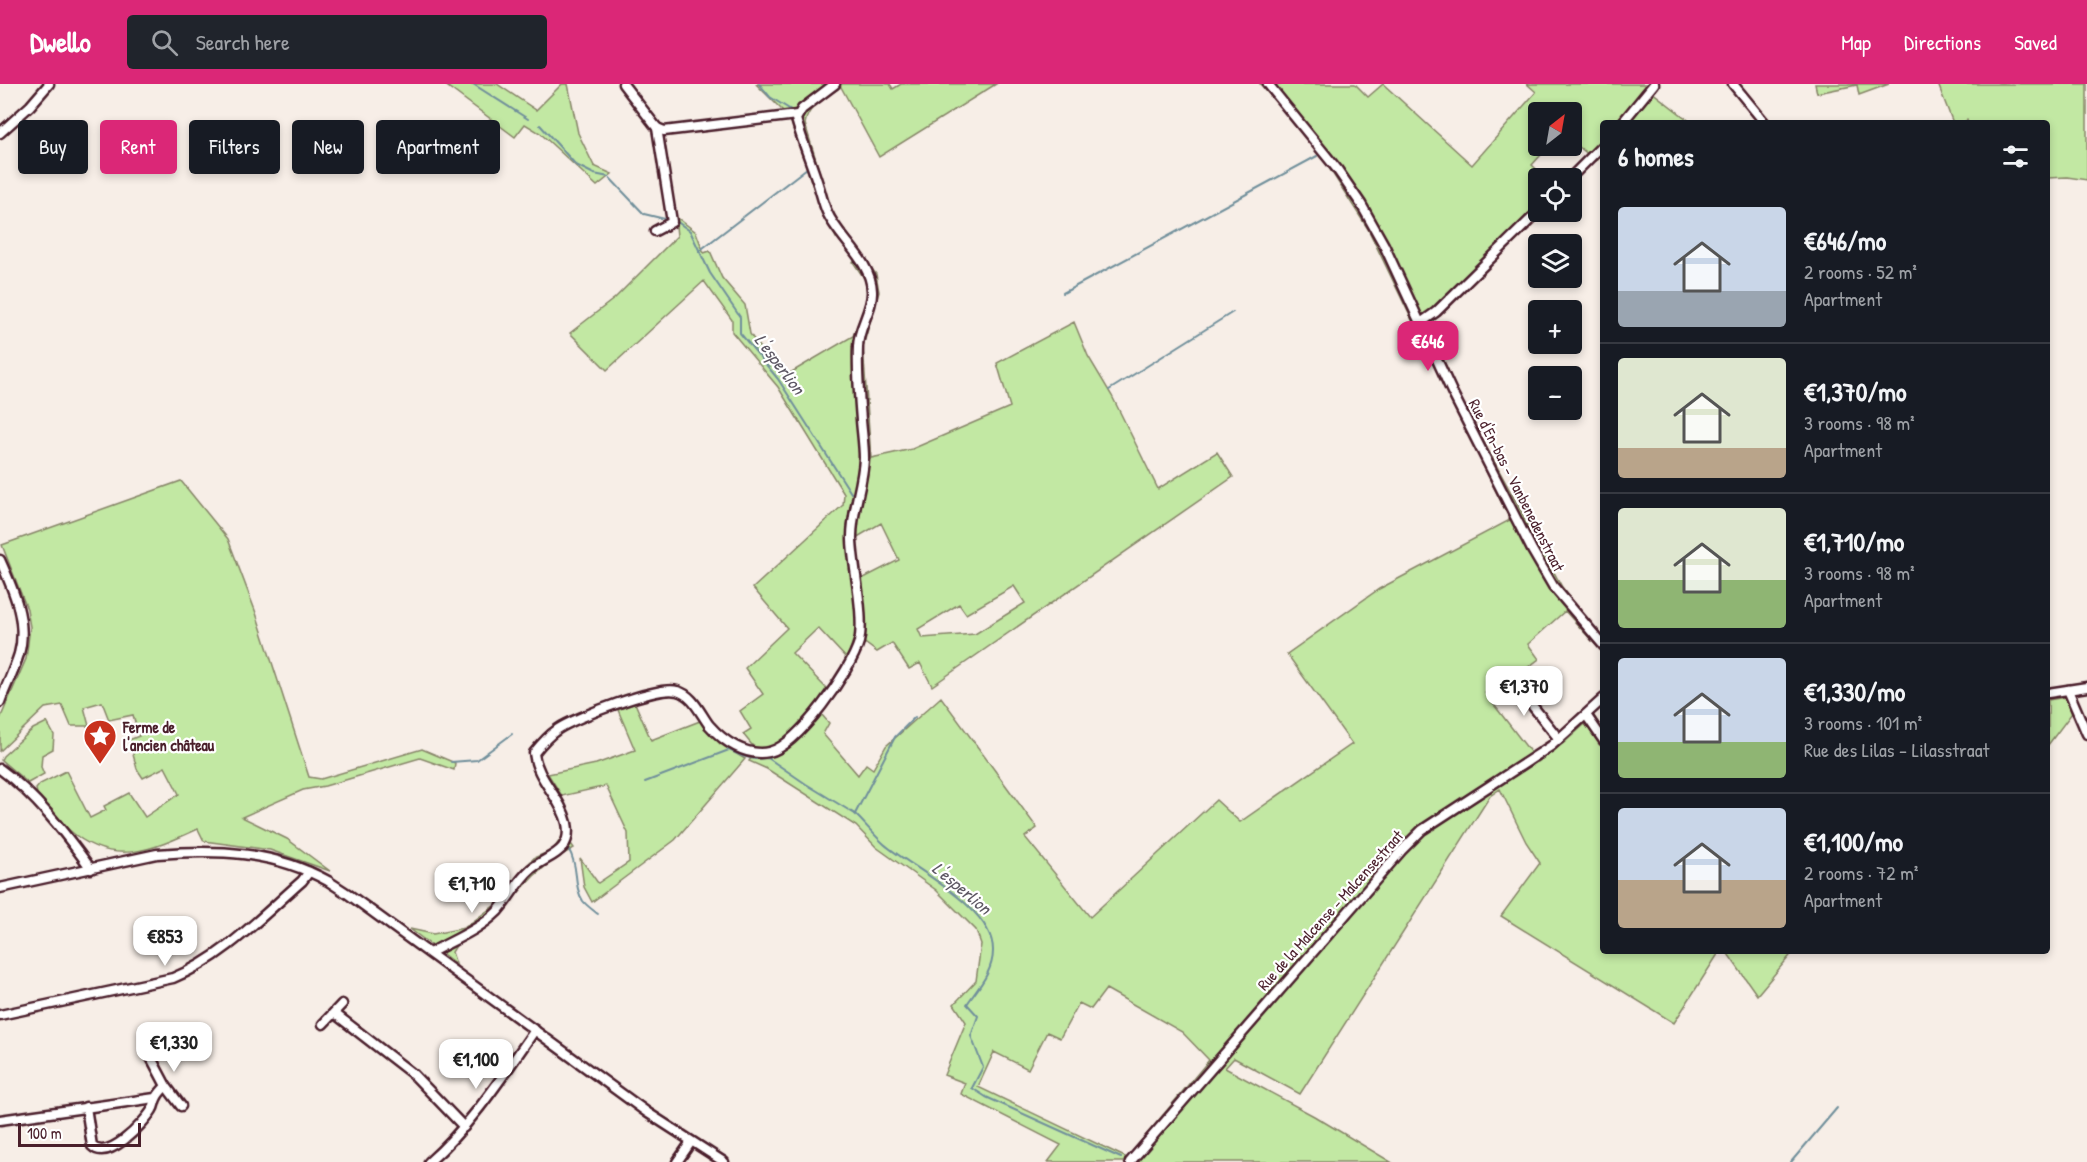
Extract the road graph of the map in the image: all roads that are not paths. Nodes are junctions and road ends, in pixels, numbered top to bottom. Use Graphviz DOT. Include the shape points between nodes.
graph roads {
  1 [pos="49,84"];
  2 [pos="622,84"];
  3 [pos="835,84"];
  4 [pos="1268,84"];
  5 [pos="1654,84"];
  6 [pos="1733,84"];
  7 [pos="797,115"];
  8 [pos="1624,120"];
  9 [pos="1763,120"];
  10 [pos="657,128"];
  11 [pos="0,133"];
  12 [pos="1600,148"];
  13 [pos="1580,168"];
  14 [pos="1528,222"];
  15 [pos="655,231"];
  16 [pos="1419,324"];
  17 [pos="0,560"];
  18 [pos="1600,641"];
  19 [pos="1510,678"];
  20 [pos="4,682"];
  21 [pos="2087,687"];
  22 [pos="2068,690"];
  23 [pos="2050,693"];
  24 [pos="0,702"];
  25 [pos="1600,702"];
  26 [pos="1586,715"];
  27 [pos="2087,734"];
  28 [pos="1600,735"];
  29 [pos="1559,739"];
  30 [pos="0,769"];
  31 [pos="91,868"];
  32 [pos="309,872"];
  33 [pos="0,888"];
  34 [pos="430,953"];
  35 [pos="342,1004"];
  36 [pos="334,1013"];
  37 [pos="0,1015"];
  38 [pos="323,1024"];
  39 [pos="535,1030"];
  40 [pos="148,1052"];
  41 [pos="166,1086"];
  42 [pos="155,1098"];
  43 [pos="181,1106"];
  44 [pos="86,1107"];
  45 [pos="0,1117"];
  46 [pos="464,1127"];
  47 [pos="691,1142"];
  48 [pos="429,1162"];
  49 [pos="676,1162"];
  50 [pos="724,1162"];
  51 [pos="1130,1162"];
  1 -- 11 [label="street"];
  2 -- 10 [label="street"];
  3 -- 7 [label="street"];
  4 -- 16 [label="street, Rue d'En-bas - Vanbenedenstraat" via="1362,204"];
  5 -- 8 [label="street"];
  6 -- 9 [label="street"];
  7 -- 10 [label="street" via="664,131"];
  7 -- 34 [label="street" via="827,212 862,264 872,291 858,338 864,452 852,538 860,611 858,642 842,676 814,714 795,736 769,752 747,751 720,737 686,695 675,690 636,698 558,729 534,753 536,767 564,815 565,846 529,871 494,915"];
  10 -- 15 [label="street" via="672,222"];
  12 -- 13 [label="street"];
  14 -- 16 [label="street"];
  16 -- 18 [label="street, Rue d'En-bas - Vanbenedenstraat" via="1532,550 1553,586"];
  17 -- 20 [label="street" via="18,605 22,633 19,654"];
  19 -- 29 [label="street"];
  20 -- 24 [label="street"];
  21 -- 22 [label="street"];
  22 -- 23 [label="street"];
  22 -- 27 [label="street"];
  25 -- 26 [label="street, Rue de la Malcense - Malcensestraat"];
  26 -- 28 [label="street"];
  26 -- 29 [label="street, Rue de la Malcense - Malcensestraat"];
  29 -- 51 [label="street, Rue de la Malcense - Malcensestraat" via="1422,830 1401,850"];
  30 -- 31 [label="street" via="44,810"];
  31 -- 32 [label="street" via="157,854 207,851 262,856"];
  31 -- 33 [label="street"];
  32 -- 34 [label="street"];
  32 -- 37 [label="street" via="211,960 193,971"];
  34 -- 39 [label="street"];
  35 -- 36 [label="street"];
  36 -- 38 [label="street"];
  36 -- 46 [label="street" via="414,1075"];
  39 -- 46 [label="street"];
  39 -- 47 [label="street"];
  40 -- 41 [label="street"];
  41 -- 42 [label="street"];
  41 -- 43 [label="street"];
  42 -- 44 [label="street"];
  42 -- 44 [label="street" via="154,1109 112,1149 101,1151 90,1142"];
  44 -- 45 [label="street"];
  46 -- 48 [label="street"];
  47 -- 49 [label="street"];
  47 -- 50 [label="street"];
}
